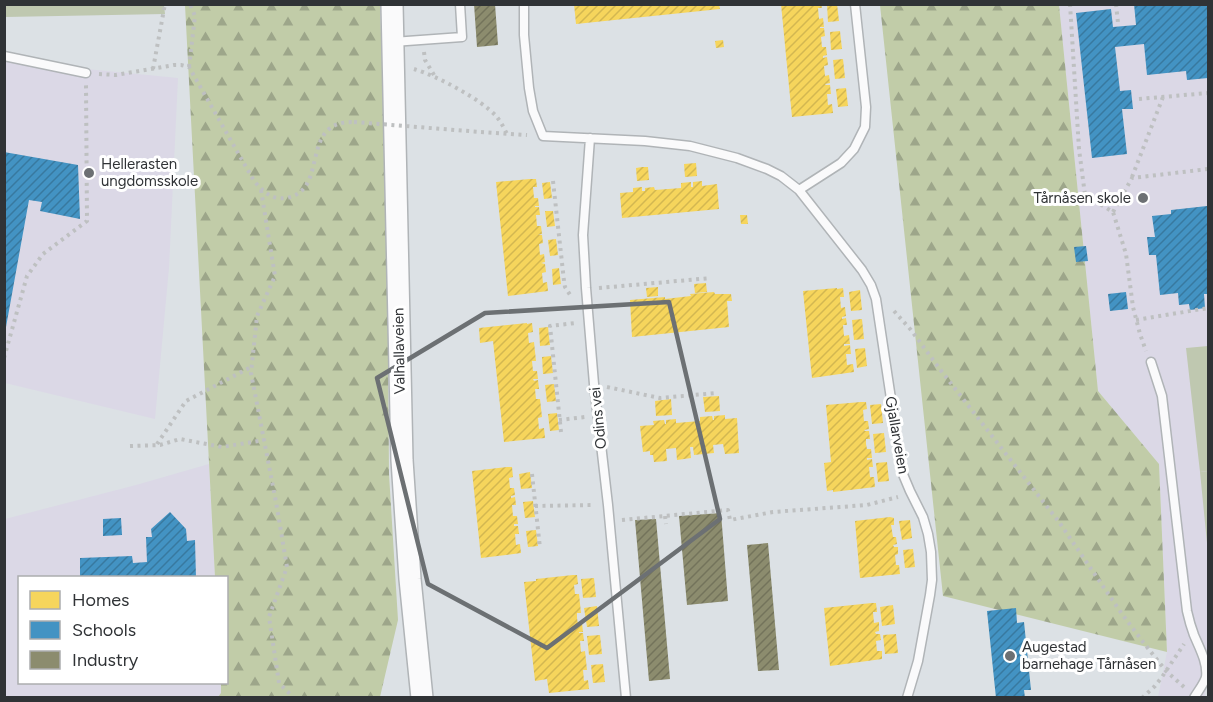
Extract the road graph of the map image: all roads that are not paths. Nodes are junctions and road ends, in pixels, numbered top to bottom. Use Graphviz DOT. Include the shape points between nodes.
graph roads {
  1 [pos="392,4"];
  2 [pos="460,4"];
  3 [pos="524,4"];
  4 [pos="855,4"];
  5 [pos="393,42"];
  6 [pos="4,56"];
  7 [pos="86,73"];
  8 [pos="590,138"];
  9 [pos="799,190"];
  10 [pos="1151,362"];
  11 [pos="1194,697"];
  12 [pos="422,698"];
  13 [pos="626,698"];
  14 [pos="907,698"];
  1 -- 5 [label="street, Valhallaveien"];
  2 -- 5 [label="lane" via="462,37"];
  3 -- 8 [label="lane, Gjallarveien" via="529,88 543,136"];
  4 -- 9 [label="lane" via="865,127 848,156"];
  5 -- 12 [label="street, Valhallaveien" via="402,471"];
  6 -- 7 [label="lane"];
  8 -- 9 [label="lane, Gjallarveien" via="714,151 767,169"];
  8 -- 13 [label="lane, Odins vei" via="583,235 586,288"];
  9 -- 14 [label="lane, Gjallarveien" via="871,285 899,460 930,543 930,594"];
  10 -- 11 [label="lane" via="1162,396 1185,600 1204,660 1206,677"];
}
